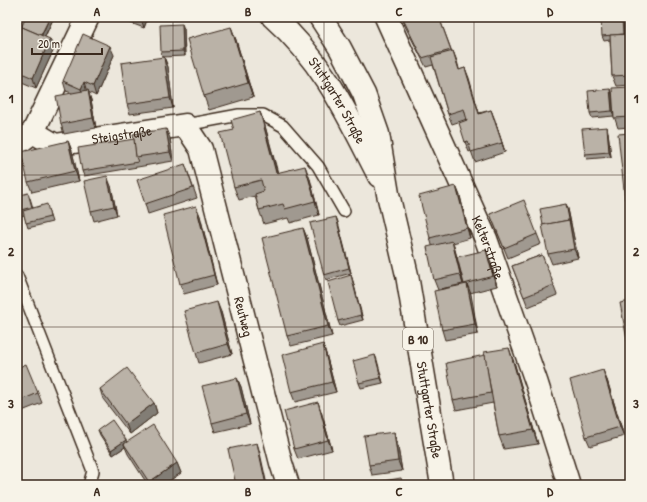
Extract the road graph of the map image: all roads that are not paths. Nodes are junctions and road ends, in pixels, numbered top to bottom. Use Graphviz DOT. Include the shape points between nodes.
graph roads {
  1 [pos="88,17"];
  2 [pos="273,17"];
  3 [pos="320,17"];
  4 [pos="386,17"];
  5 [pos="185,125"];
  6 [pos="25,138"];
  7 [pos="388,194"];
  8 [pos="344,211"];
  9 [pos="17,276"];
  10 [pos="90,485"];
  11 [pos="288,485"];
  12 [pos="442,485"];
  13 [pos="569,485"];
  1 -- 6 [label="street"];
  2 -- 7 [label="street, Stuttgarter Straße / B 10" via="289,31 325,76"];
  3 -- 7 [label="street, Stuttgarter Straße / B 10" via="364,94 378,134"];
  4 -- 13 [label="street, Kelterstraße" via="486,239"];
  5 -- 6 [label="street, Steigstraße" via="55,145"];
  5 -- 8 [label="lane" via="239,115 263,115 283,126 318,166"];
  5 -- 11 [label="street, Reutweg" via="201,149"];
  7 -- 12 [label="street, Stuttgarter Straße / B 10" via="407,275"];
  9 -- 10 [label="lane" via="93,471"];
}
